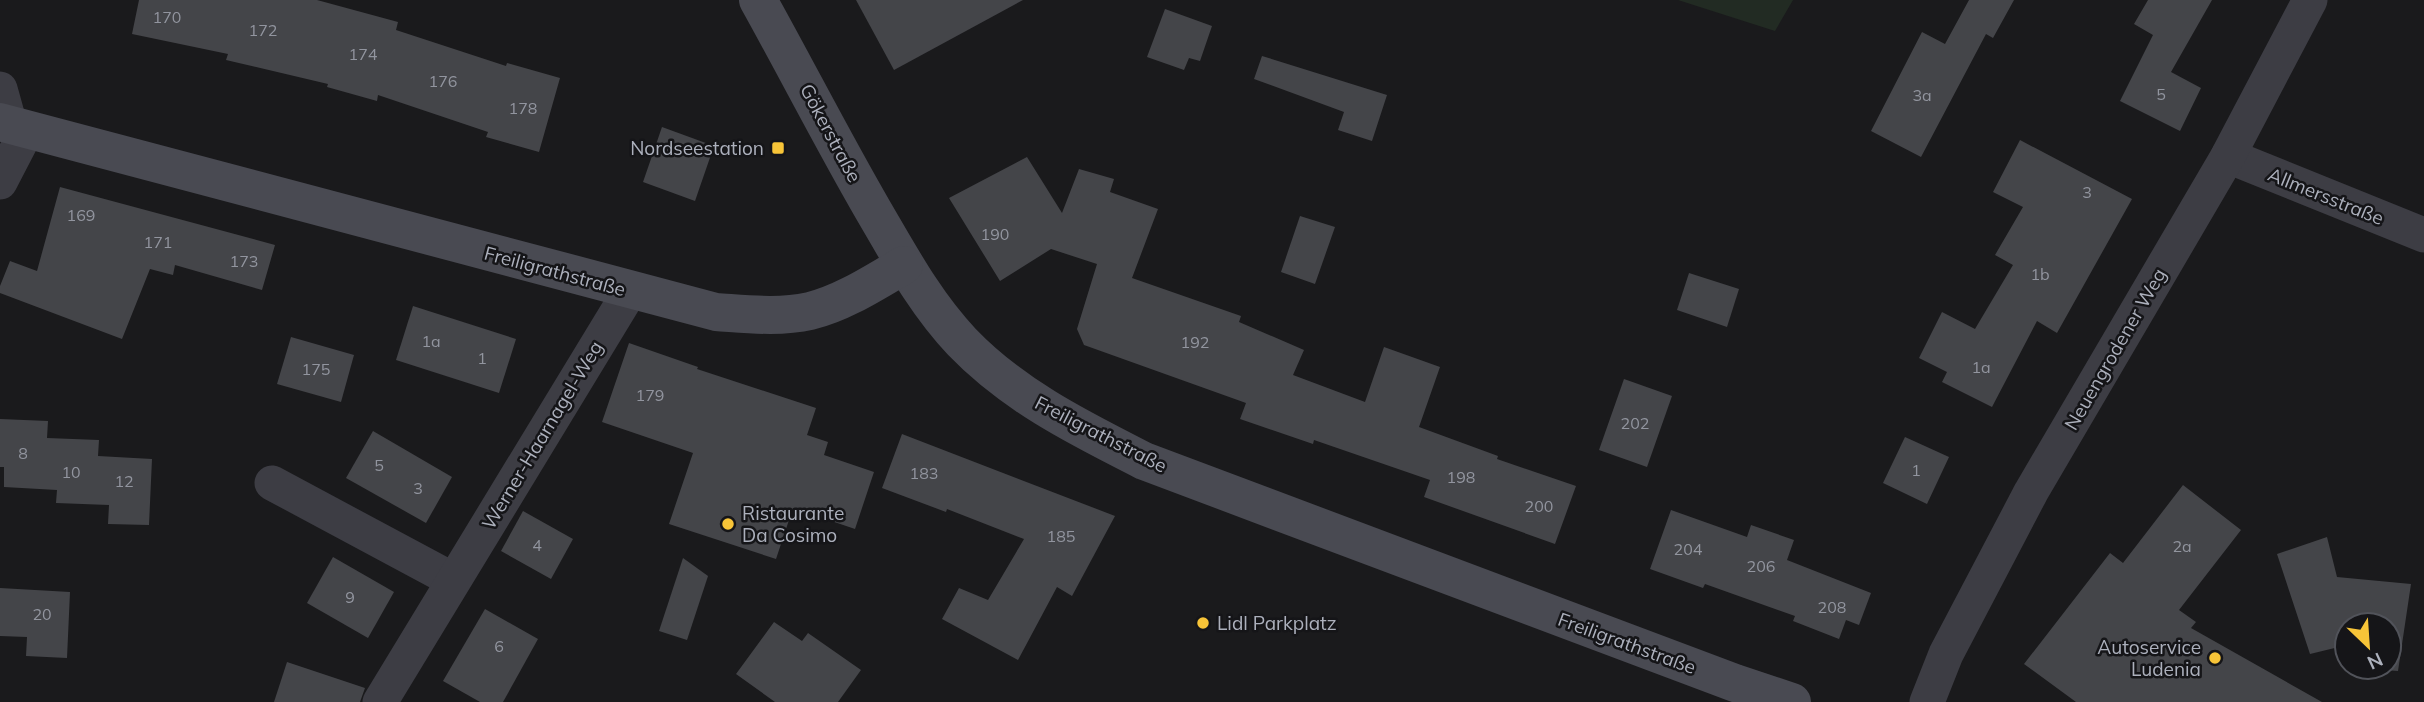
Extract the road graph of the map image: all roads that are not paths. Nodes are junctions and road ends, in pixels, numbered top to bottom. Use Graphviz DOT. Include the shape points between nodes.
graph roads {
  1 [pos="758,0"];
  2 [pos="2310,0"];
  3 [pos="0,89"];
  4 [pos="12,126"];
  5 [pos="2228,156"];
  6 [pos="0,182"];
  7 [pos="2424,235"];
  8 [pos="904,265"];
  9 [pos="630,290"];
  10 [pos="272,483"];
  11 [pos="453,580"];
  12 [pos="380,702"];
  13 [pos="1790,702"];
  14 [pos="1927,702"];
  1 -- 8 [label="main road, Gökerstraße"];
  2 -- 5 [label="street, Neuengrodener Weg"];
  3 -- 4 [label="street"];
  4 -- 6 [label="street"];
  4 -- 9 [label="main road, Freiligrathstraße"];
  5 -- 7 [label="street, Allmersstraße"];
  5 -- 14 [label="street, Neuengrodener Weg" via="2031,492 1946,654"];
  8 -- 9 [label="main road, Freiligrathstraße" via="860,291 811,311 767,316 716,312"];
  8 -- 13 [label="main road, Freiligrathstraße" via="963,343 1008,382 1055,415 1144,461"];
  9 -- 11 [label="street, Werner-Haarnagel-Weg"];
  10 -- 11 [label="street"];
  11 -- 12 [label="street, Werner-Haarnagel-Weg"];
}
